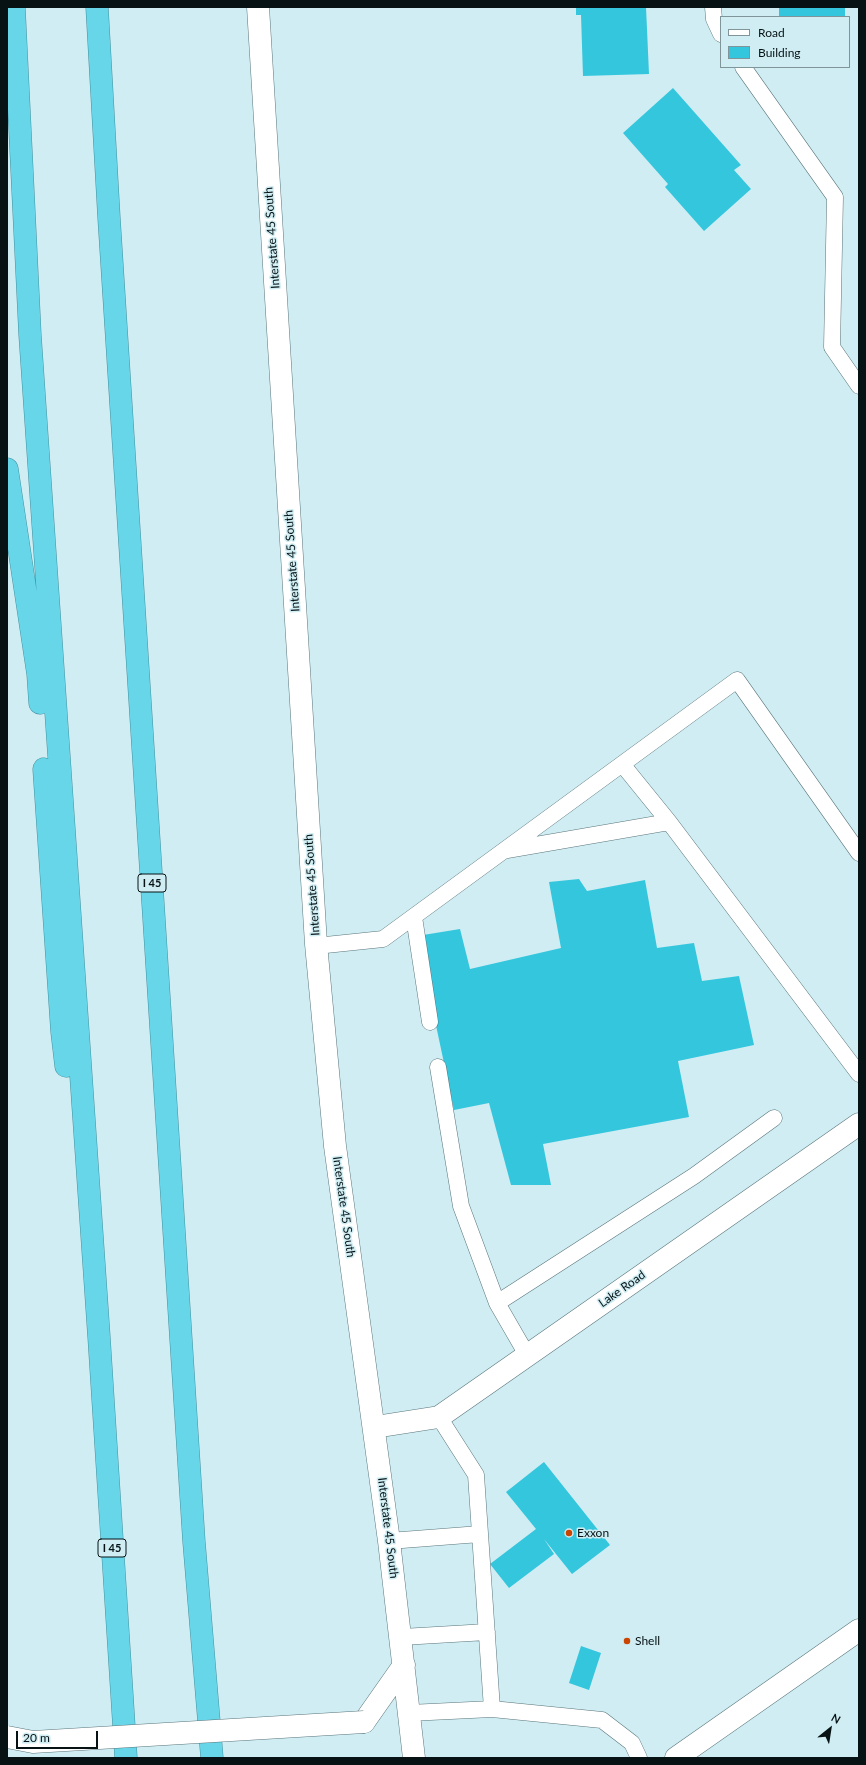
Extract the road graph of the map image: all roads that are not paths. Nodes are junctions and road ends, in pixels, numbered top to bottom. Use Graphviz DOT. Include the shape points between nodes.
graph roads {
  1 [pos="14,7"];
  2 [pos="97,7"];
  3 [pos="258,7"];
  4 [pos="713,7"];
  5 [pos="720,32"];
  6 [pos="743,68"];
  7 [pos="859,386"];
  8 [pos="7,469"];
  9 [pos="622,764"];
  10 [pos="669,822"];
  11 [pos="503,851"];
  12 [pos="859,853"];
  13 [pos="414,917"];
  14 [pos="316,946"];
  15 [pos="430,1022"];
  16 [pos="438,1067"];
  17 [pos="857,1067"];
  18 [pos="774,1118"];
  19 [pos="859,1124"];
  20 [pos="497,1303"];
  21 [pos="99,1337"];
  22 [pos="527,1356"];
  23 [pos="439,1417"];
  24 [pos="374,1427"];
  25 [pos="480,1534"];
  26 [pos="390,1541"];
  27 [pos="859,1630"];
  28 [pos="487,1632"];
  29 [pos="402,1637"];
  30 [pos="404,1665"];
  31 [pos="492,1709"];
  32 [pos="409,1712"];
  33 [pos="7,1737"];
  34 [pos="126,1758"];
  35 [pos="212,1758"];
  36 [pos="414,1758"];
  37 [pos="639,1758"];
  38 [pos="676,1758"];
  1 -- 21 [label="highway, I 45" via="30,343"];
  2 -- 35 [label="highway, I 45" via="194,1542"];
  3 -- 14 [label="main road, Interstate 45 South"];
  4 -- 5 [label="lane" via="714,19"];
  6 -- 7 [label="lane" via="835,198 832,347"];
  8 -- 21 [label="highway" via="38,674 62,1032"];
  9 -- 10 [label="lane"];
  9 -- 11 [label="lane"];
  9 -- 12 [label="lane" via="737,680"];
  10 -- 11 [label="lane"];
  10 -- 17 [label="lane"];
  11 -- 13 [label="lane"];
  13 -- 14 [label="lane" via="383,939"];
  13 -- 15 [label="lane"];
  14 -- 24 [label="main road, Interstate 45 South" via="335,1146"];
  16 -- 20 [label="lane" via="461,1206"];
  18 -- 20 [label="lane" via="694,1176"];
  19 -- 22 [label="main road, Lake Road"];
  20 -- 22 [label="lane"];
  21 -- 34 [label="highway, I 45"];
  22 -- 23 [label="main road, Lake Road"];
  23 -- 24 [label="main road, Lake Road"];
  23 -- 25 [label="lane" via="476,1475"];
  24 -- 26 [label="main road, Interstate 45 South"];
  25 -- 26 [label="lane"];
  25 -- 28 [label="lane"];
  26 -- 29 [label="main road, Interstate 45 South"];
  27 -- 38 [label="main road"];
  28 -- 29 [label="lane"];
  28 -- 31 [label="lane"];
  29 -- 30 [label="main road, Interstate 45 South"];
  30 -- 32 [label="main road, Interstate 45 South"];
  30 -- 33 [label="main road, bridge" via="364,1722 33,1742"];
  31 -- 32 [label="lane"];
  31 -- 37 [label="lane" via="602,1720 632,1743"];
  32 -- 36 [label="main road, Interstate 45 South"];
}
